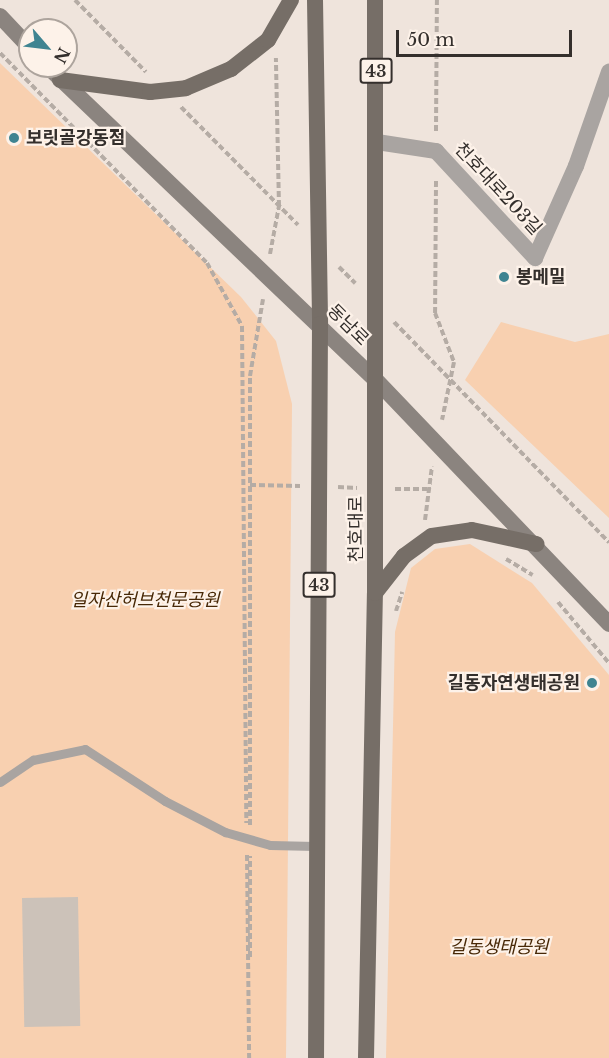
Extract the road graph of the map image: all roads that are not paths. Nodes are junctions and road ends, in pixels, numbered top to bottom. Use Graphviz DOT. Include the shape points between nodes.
graph roads {
  1 [pos="291,0"];
  2 [pos="315,0"];
  3 [pos="375,0"];
  4 [pos="0,16"];
  5 [pos="18,35"];
  6 [pos="609,72"];
  7 [pos="60,80"];
  8 [pos="377,142"];
  9 [pos="320,324"];
  10 [pos="375,379"];
  11 [pos="536,543"];
  12 [pos="375,594"];
  13 [pos="609,624"];
  14 [pos="0,782"];
  15 [pos="315,846"];
  16 [pos="316,1058"];
  17 [pos="366,1058"];
  1 -- 7 [label="main road" via="268,40 231,69 186,88 165,91"];
  2 -- 9 [label="main road, 천호대로 / 43"];
  3 -- 8 [label="main road, 천호대로 / 43"];
  4 -- 5 [label="main road"];
  6 -- 8 [label="street, 천호대로203길" via="576,166 535,258 436,151"];
  7 -- 9 [label="main road, 동남로"];
  8 -- 10 [label="main road, 천호대로 / 43"];
  9 -- 10 [label="main road, 동남로"];
  9 -- 15 [label="main road, 천호대로 / 43"];
  10 -- 11 [label="main road, 동남로"];
  10 -- 12 [label="main road, 천호대로 / 43"];
  11 -- 12 [label="main road" via="472,530 432,536 404,556"];
  11 -- 13 [label="main road, 동남로"];
  12 -- 17 [label="main road, 천호대로 / 43"];
  14 -- 15 [label="lane" via="33,760 86,749 165,801 248,839"];
  15 -- 16 [label="main road, 천호대로 / 43"];
}
